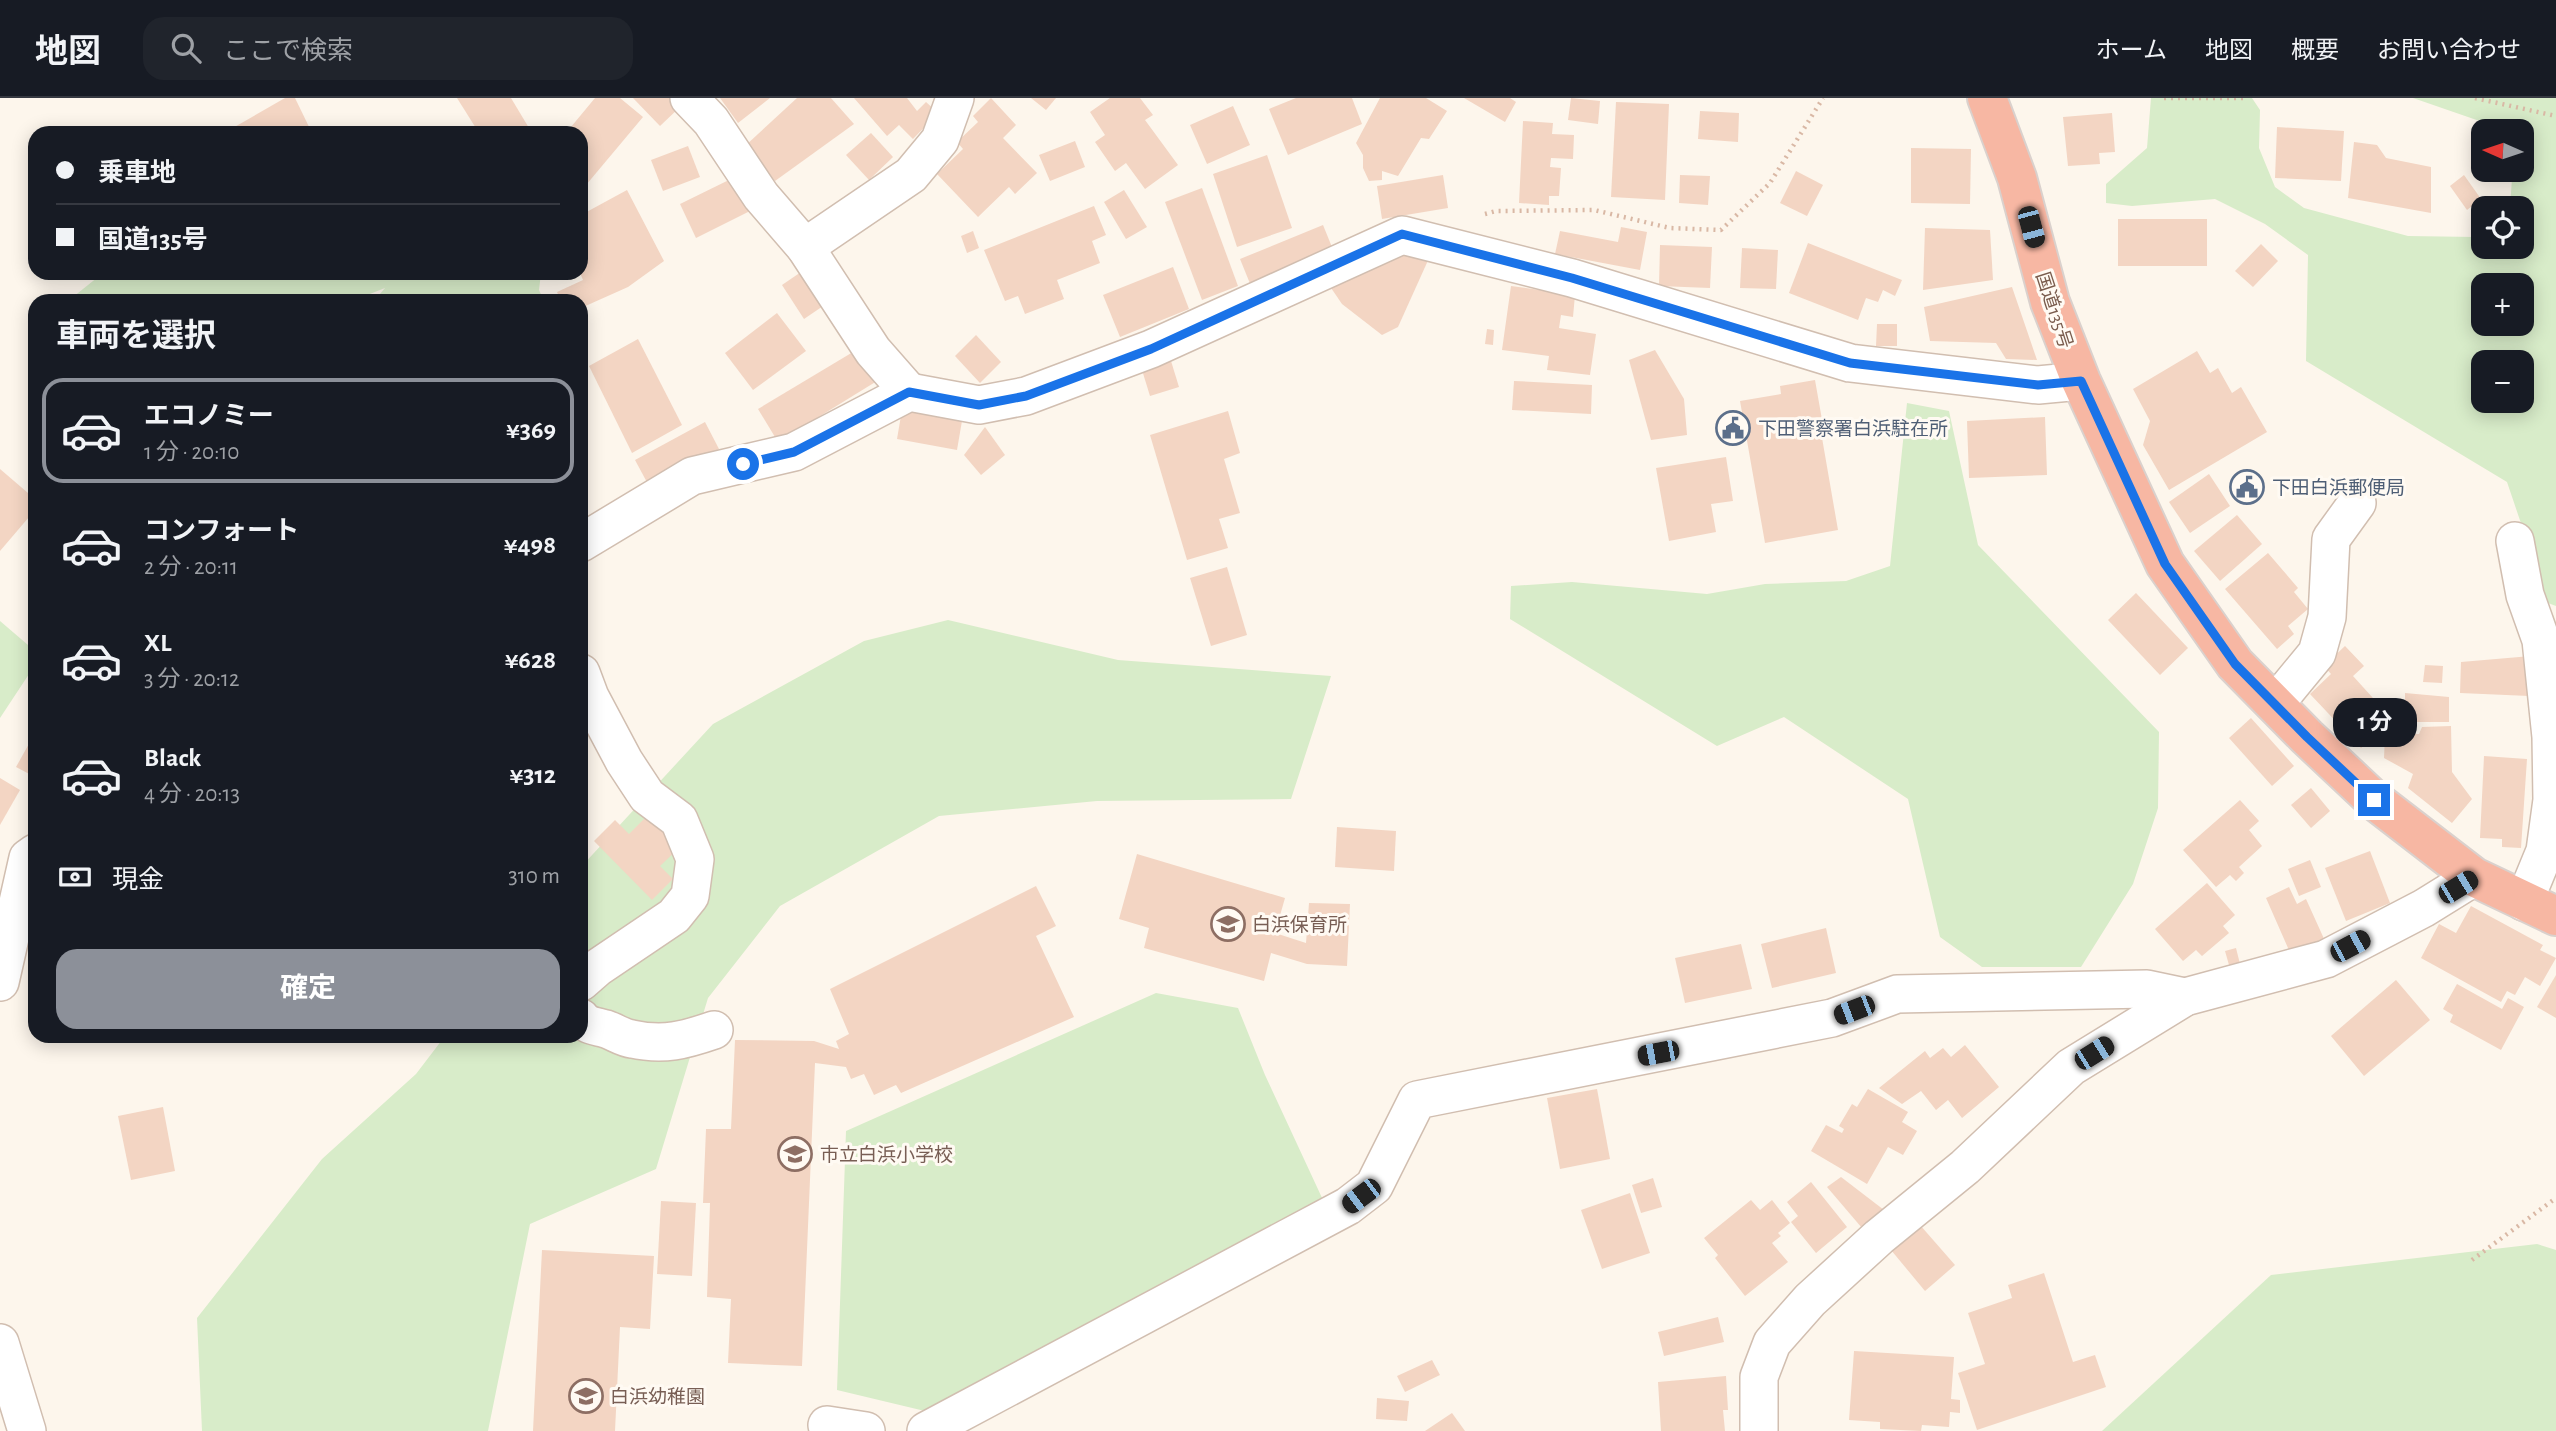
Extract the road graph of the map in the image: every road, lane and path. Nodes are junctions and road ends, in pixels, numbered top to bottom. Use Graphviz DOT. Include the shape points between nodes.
graph roads {
  1 [pos="689,98"];
  2 [pos="955,98"];
  3 [pos="1823,98"];
  4 [pos="1987,98"];
  5 [pos="2164,98"];
  6 [pos="2246,98"];
  7 [pos="2474,98"];
  8 [pos="2556,116"];
  9 [pos="1483,214"];
  10 [pos="805,247"];
  11 [pos="2081,381"];
  12 [pos="909,392"];
  13 [pos="2357,503"];
  14 [pos="588,539"];
  15 [pos="2515,541"];
  16 [pos="588,691"];
  17 [pos="2275,704"];
  18 [pos="28,858"];
  19 [pos="2474,877"];
  20 [pos="2540,909"];
  21 [pos="588,976"];
  22 [pos="0,982"];
  23 [pos="2185,997"];
  24 [pos="588,1025"];
  25 [pos="714,1030"];
  26 [pos="2556,1198"];
  27 [pos="2472,1260"];
  28 [pos="0,1343"];
  29 [pos="827,1425"];
  30 [pos="27,1431"];
  31 [pos="866,1431"];
  32 [pos="926,1431"];
  33 [pos="1759,1431"];
  1 -- 10 [label="street"];
  2 -- 10 [label="street" via="940,140 911,175"];
  3 -- 9 [label="path" via="1770,183 1721,230 1670,228 1594,211"];
  4 -- 11 [label="highway, 国道135号" via="2017,178 2050,302"];
  5 -- 6 [label="path"];
  7 -- 8 [label="path"];
  10 -- 12 [label="street" via="873,351"];
  11 -- 12 [label="street" via="2038,385 1850,363 1572,278 1402,234 1151,349 1026,396 979,405"];
  11 -- 17 [label="highway, 国道135号" via="2165,564 2235,664"];
  12 -- 14 [label="street" via="794,452 692,476"];
  13 -- 17 [label="street" via="2332,539 2327,617 2317,653"];
  15 -- 20 [label="street" via="2525,595 2541,640 2551,737 2552,800"];
  16 -- 21 [label="street" via="624,761 647,796 678,820 695,859 690,896 674,916"];
  17 -- 19 [label="highway, 国道135号" via="2374,800"];
  18 -- 22 [label="street"];
  19 -- 20 [label="highway, 国道135号"];
  19 -- 23 [label="street" via="2326,959"];
  23 -- 32 [label="street" via="2147,989 1897,994 1832,1018 1417,1100 1374,1186 1348,1206"];
  23 -- 33 [label="street" via="2071,1068 1965,1167 1810,1300 1772,1343 1759,1377"];
  24 -- 25 [label="street" via="652,1042 679,1042"];
  26 -- 27 [label="path"];
  28 -- 30 [label="street"];
  29 -- 31 [label="street"];
}
